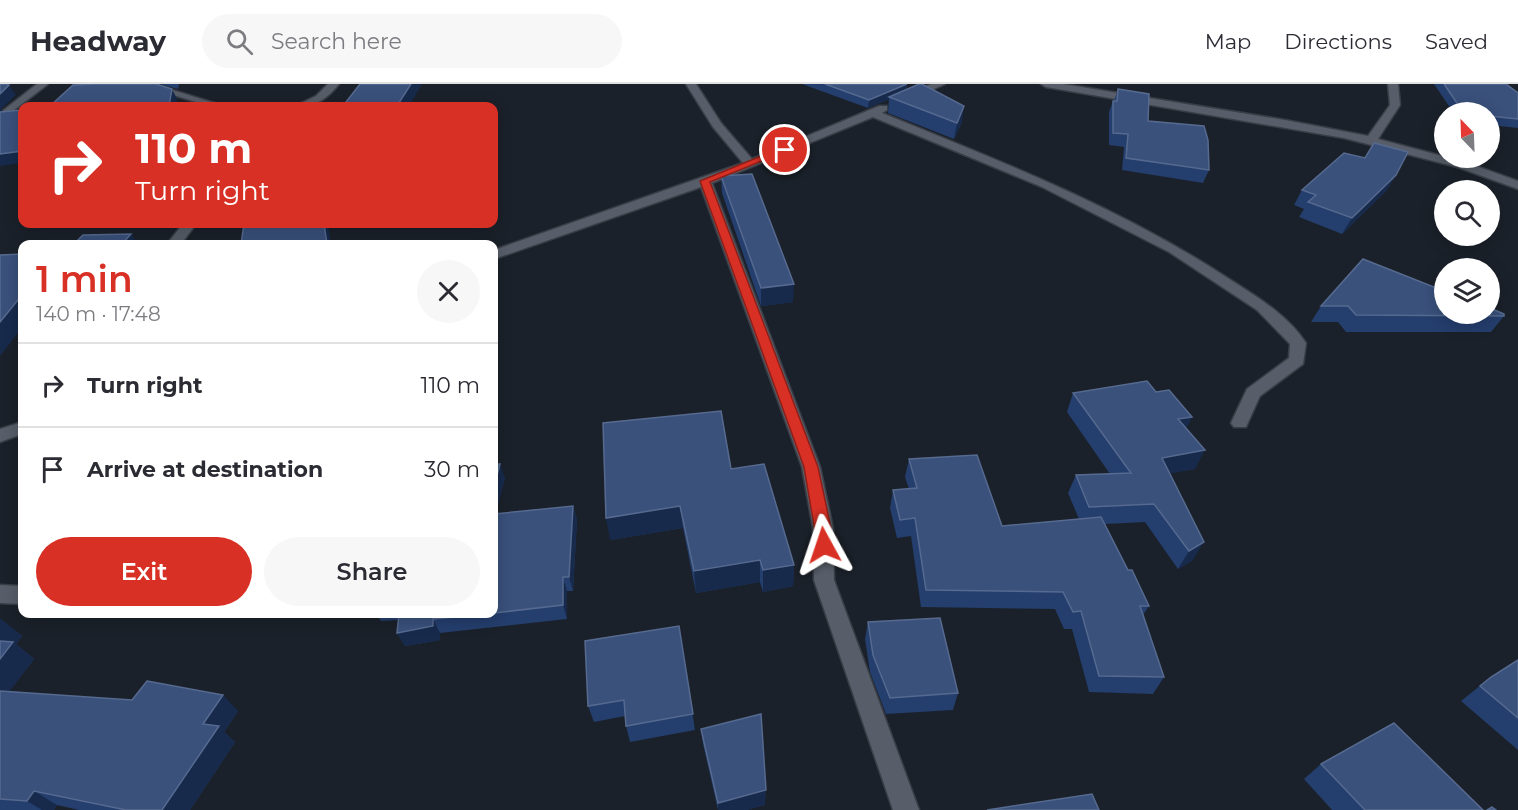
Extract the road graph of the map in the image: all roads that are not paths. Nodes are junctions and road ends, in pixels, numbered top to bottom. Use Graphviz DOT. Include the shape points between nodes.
graph roads {
  1 [pos="43,84"];
  2 [pos="142,84"];
  3 [pos="334,84"];
  4 [pos="691,84"];
  5 [pos="940,84"];
  6 [pos="1046,84"];
  7 [pos="1393,84"];
  8 [pos="20,102"];
  9 [pos="205,102"];
  10 [pos="310,102"];
  11 [pos="18,104"];
  12 [pos="873,113"];
  13 [pos="0,118"];
  14 [pos="1372,140"];
  15 [pos="750,164"];
  16 [pos="705,181"];
  17 [pos="1518,185"];
  18 [pos="498,253"];
  19 [pos="1240,423"];
  20 [pos="18,429"];
  21 [pos="0,436"];
  22 [pos="0,594"];
  23 [pos="18,595"];
  24 [pos="906,810"];
  1 -- 8 [label="street"];
  2 -- 9 [label="street"];
  3 -- 10 [label="street"];
  4 -- 15 [label="street" via="717,125"];
  5 -- 12 [label="street"];
  6 -- 14 [label="street"];
  7 -- 14 [label="street" via="1395,105"];
  11 -- 13 [label="street"];
  12 -- 15 [label="street"];
  12 -- 19 [label="street" via="1046,184 1174,249 1262,307 1298,343 1297,360 1253,393"];
  14 -- 17 [label="street" via="1479,169"];
  15 -- 16 [label="street"];
  16 -- 18 [label="street"];
  16 -- 24 [label="street" via="811,467 823,528 824,580"];
  20 -- 21 [label="street"];
  22 -- 23 [label="street"];
}
